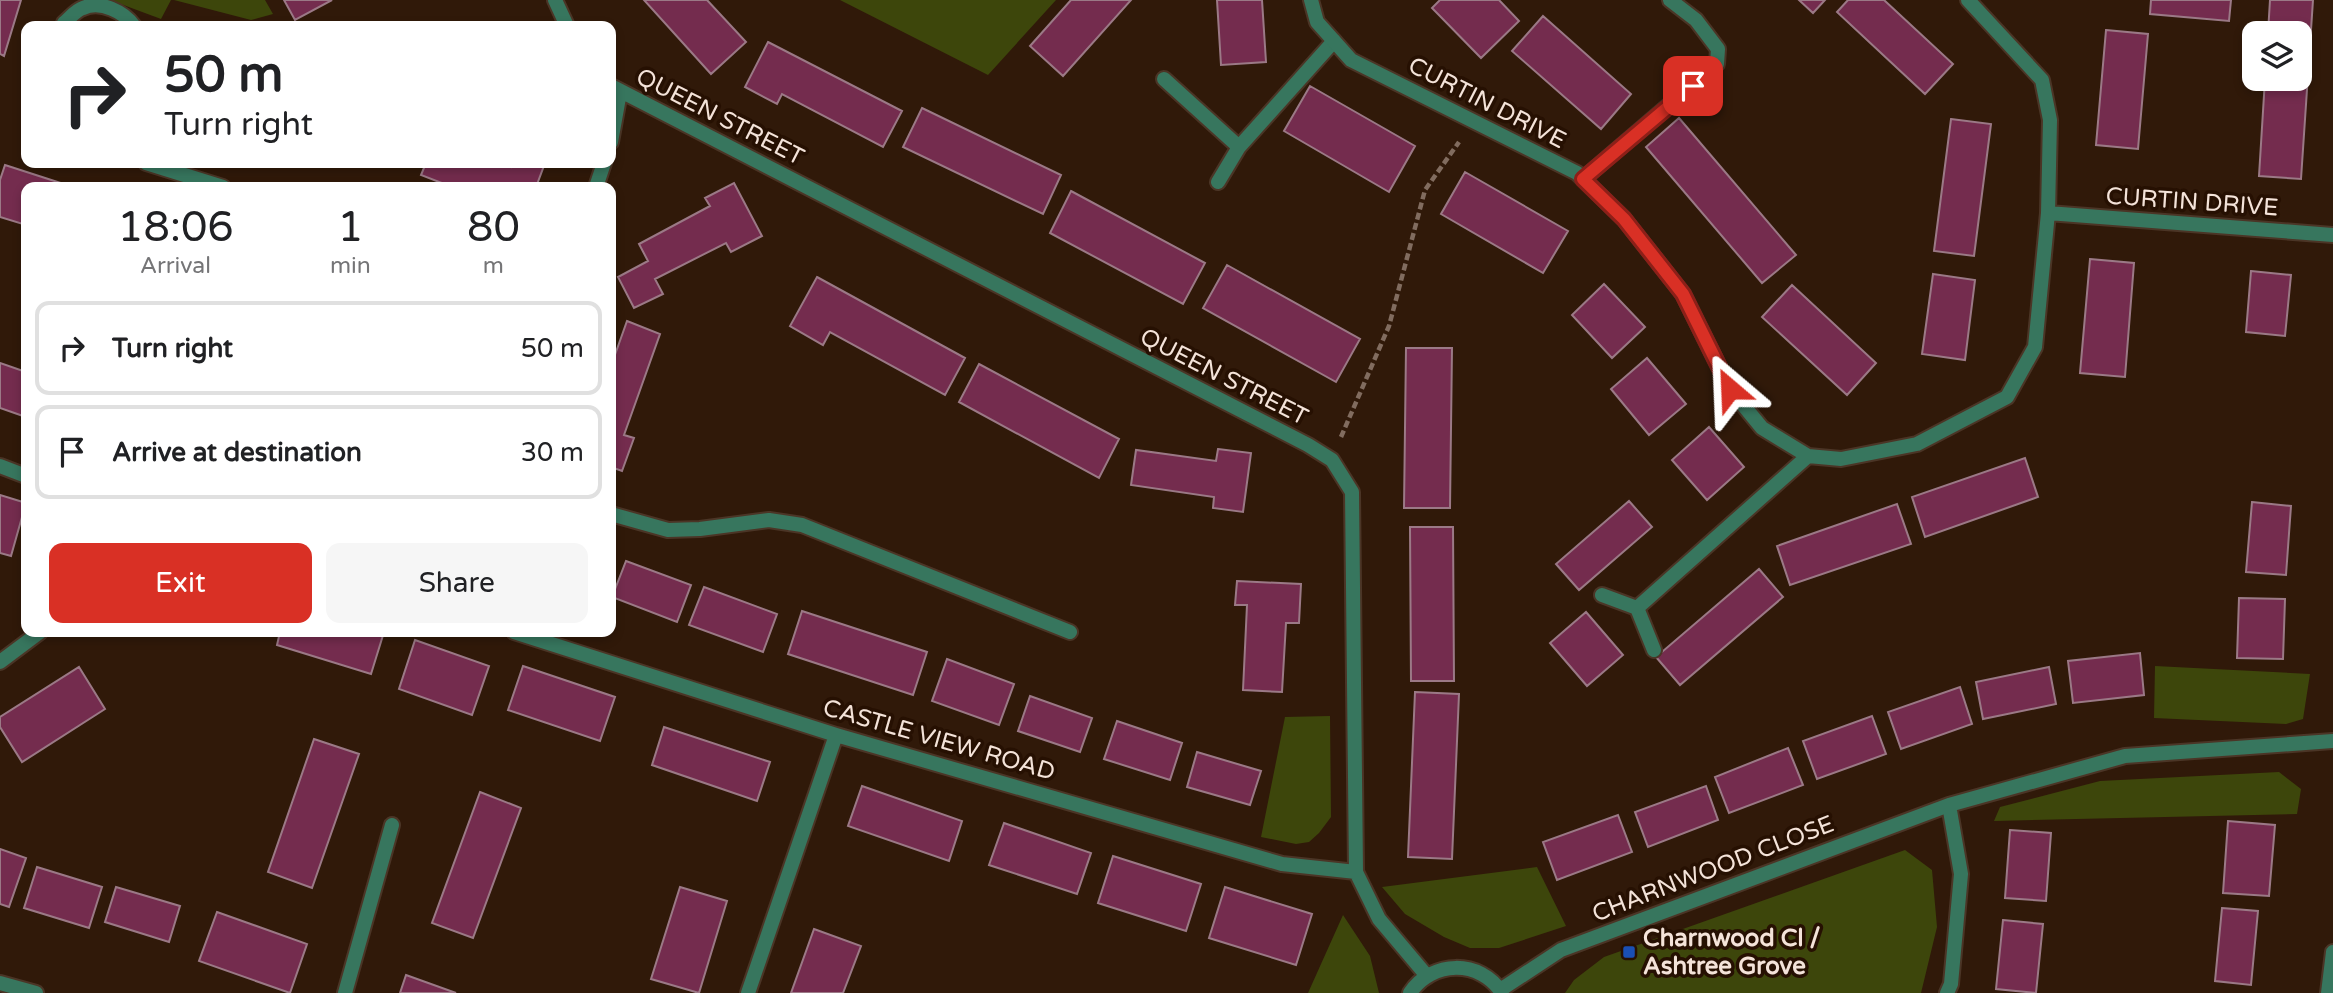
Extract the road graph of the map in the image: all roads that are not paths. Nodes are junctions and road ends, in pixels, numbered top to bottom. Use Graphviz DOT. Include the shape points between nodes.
graph roads {
  1 [pos="555,0"];
  2 [pos="1311,0"];
  3 [pos="1670,0"];
  4 [pos="1968,0"];
  5 [pos="66,21"];
  6 [pos="129,21"];
  7 [pos="565,21"];
  8 [pos="1334,41"];
  9 [pos="1164,79"];
  10 [pos="616,90"];
  11 [pos="1239,147"];
  12 [pos="162,168"];
  13 [pos="1583,179"];
  14 [pos="207,182"];
  15 [pos="1218,182"];
  16 [pos="2048,213"];
  17 [pos="2333,235"];
  18 [pos="1808,456"];
  19 [pos="0,466"];
  20 [pos="21,474"];
  21 [pos="616,515"];
  22 [pos="1602,595"];
  23 [pos="1637,608"];
  24 [pos="1070,632"];
  25 [pos="33,637"];
  26 [pos="530,637"];
  27 [pos="1654,650"];
  28 [pos="0,662"];
  29 [pos="836,734"];
  30 [pos="2333,741"];
  31 [pos="1949,805"];
  32 [pos="392,825"];
  33 [pos="1356,872"];
  34 [pos="2333,952"];
  35 [pos="1427,976"];
  36 [pos="0,983"];
  37 [pos="1501,991"];
  38 [pos="36,993"];
  39 [pos="345,993"];
  40 [pos="748,993"];
  41 [pos="1410,993"];
  42 [pos="1947,993"];
  43 [pos="2328,993"];
  1 -- 7 [label="street"];
  2 -- 8 [label="street, CURTIN DRIVE" via="1317,22"];
  3 -- 13 [label="street" via="1696,20 1718,49 1717,64"];
  4 -- 16 [label="street, CURTIN DRIVE" via="2042,80 2050,120"];
  5 -- 6 [label="street" via="83,7 102,6 117,10"];
  8 -- 11 [label="street"];
  8 -- 13 [label="street, CURTIN DRIVE" via="1352,61"];
  9 -- 11 [label="street"];
  10 -- 33 [label="street, QUEEN STREET" via="1332,460 1352,492"];
  11 -- 15 [label="street"];
  12 -- 14 [label="street"];
  13 -- 18 [label="street, CURTIN DRIVE" via="1624,219 1683,294 1730,389 1762,428"];
  16 -- 17 [label="street, CURTIN DRIVE"];
  16 -- 18 [label="street, CURTIN DRIVE" via="2035,347 2007,397 1917,444 1840,459"];
  18 -- 23 [label="street"];
  19 -- 20 [label="street"];
  21 -- 24 [label="street" via="668,530 769,520 802,525"];
  22 -- 23 [label="street"];
  23 -- 27 [label="street"];
  25 -- 28 [label="street"];
  26 -- 29 [label="street, CASTLE VIEW ROAD"];
  29 -- 33 [label="street, CASTLE VIEW ROAD" via="1282,864"];
  29 -- 40 [label="street"];
  30 -- 31 [label="street, CHARNWOOD CLOSE" via="2125,756"];
  31 -- 37 [label="street, CHARNWOOD CLOSE" via="1561,950"];
  31 -- 42 [label="street" via="1961,874"];
  32 -- 39 [label="street"];
  33 -- 35 [label="street, QUEEN STREET" via="1379,919"];
  34 -- 43 [label="street"];
  35 -- 37 [label="street" via="1465,967 1490,979"];
  35 -- 41 [label="street"];
  36 -- 38 [label="street"];
}
